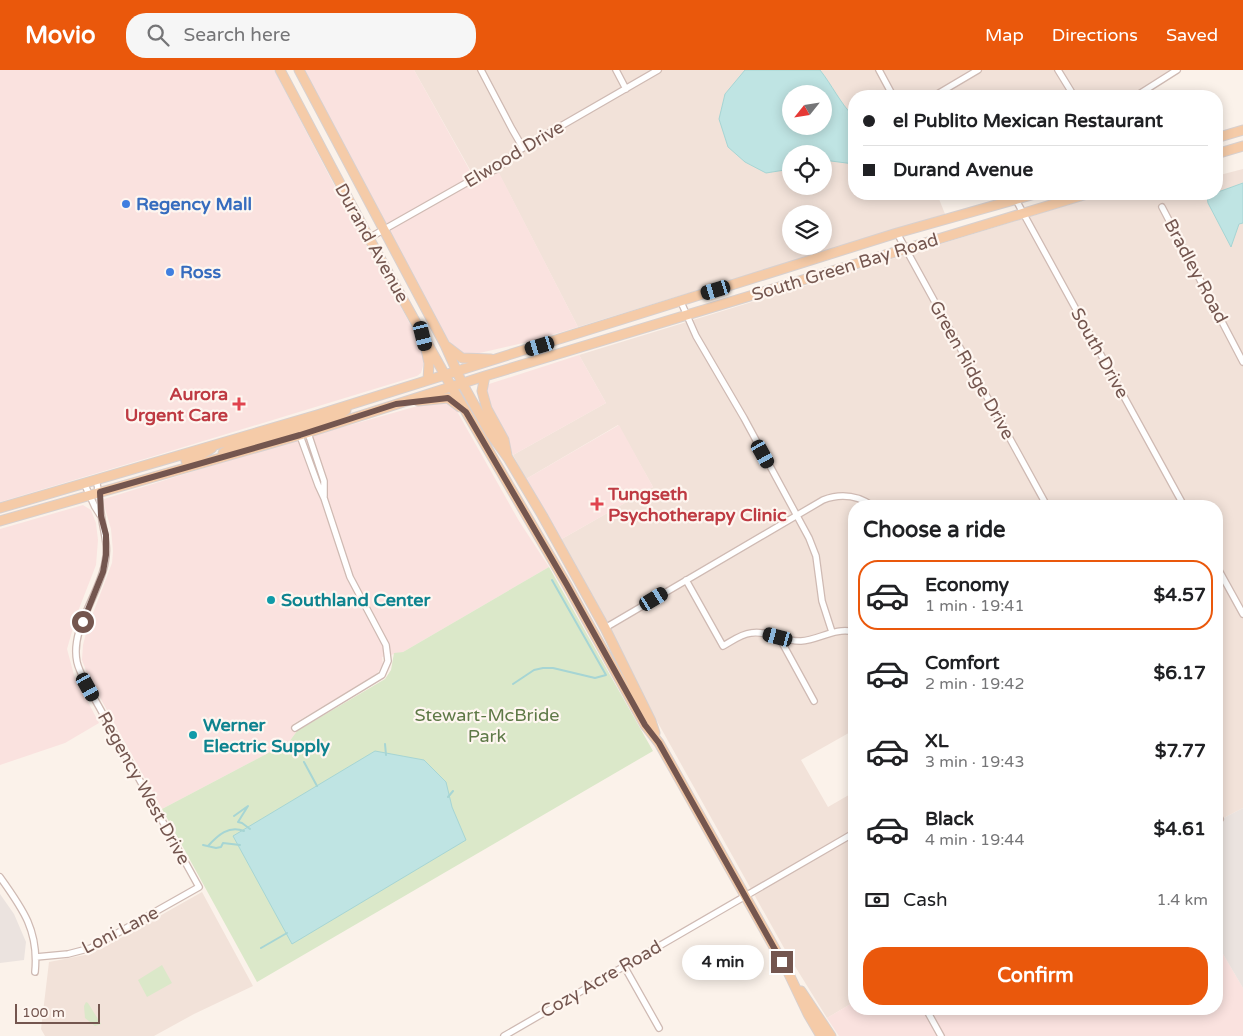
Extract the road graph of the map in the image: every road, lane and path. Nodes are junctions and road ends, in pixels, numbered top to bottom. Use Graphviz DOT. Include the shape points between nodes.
graph roads {
  1 [pos="280,70"];
  2 [pos="299,70"];
  3 [pos="481,70"];
  4 [pos="616,70"];
  5 [pos="658,70"];
  6 [pos="879,70"];
  7 [pos="978,70"];
  8 [pos="1058,70"];
  9 [pos="1177,70"];
  10 [pos="626,89"];
  11 [pos="890,90"];
  12 [pos="944,90"];
  13 [pos="1070,90"];
  14 [pos="1145,90"];
  15 [pos="1243,130"];
  16 [pos="1223,136"];
  17 [pos="1243,146"];
  18 [pos="524,148"];
  19 [pos="1223,152"];
  20 [pos="1016,200"];
  21 [pos="1067,200"];
  22 [pos="1162,207"];
  23 [pos="1024,213"];
  24 [pos="383,230"];
  25 [pos="898,233"];
  26 [pos="368,238"];
  27 [pos="906,249"];
  28 [pos="681,302"];
  29 [pos="687,316"];
  30 [pos="423,336"];
  31 [pos="445,345"];
  32 [pos="496,360"];
  33 [pos="1243,362"];
  34 [pos="456,372"];
  35 [pos="445,375"];
  36 [pos="485,376"];
  37 [pos="428,380"];
  38 [pos="462,383"];
  39 [pos="451,386"];
  40 [pos="396,404"];
  41 [pos="466,412"];
  42 [pos="302,426"];
  43 [pos="221,442"];
  44 [pos="508,458"];
  45 [pos="96,479"];
  46 [pos="87,489"];
  47 [pos="99,490"];
  48 [pos="862,500"];
  49 [pos="1045,500"];
  50 [pos="1181,500"];
  51 [pos="13,504"];
  52 [pos="0,508"];
  53 [pos="797,514"];
  54 [pos="101,516"];
  55 [pos="542,516"];
  56 [pos="1,518"];
  57 [pos="526,518"];
  58 [pos="544,546"];
  59 [pos="561,550"];
  60 [pos="1223,578"];
  61 [pos="686,580"];
  62 [pos="1243,614"];
  63 [pos="605,628"];
  64 [pos="848,631"];
  65 [pos="832,632"];
  66 [pos="778,637"];
  67 [pos="814,700"];
  68 [pos="295,728"];
  69 [pos="659,743"];
  70 [pos="848,836"];
  71 [pos="0,878"];
  72 [pos="199,888"];
  73 [pos="745,896"];
  74 [pos="36,957"];
  75 [pos="624,966"];
  76 [pos="35,972"];
  77 [pos="788,972"];
  78 [pos="930,1015"];
  79 [pos="659,1028"];
  80 [pos="504,1036"];
  81 [pos="821,1036"];
  82 [pos="831,1036"];
  83 [pos="942,1036"];
  1 -- 26 [label="main road, Durand Avenue"];
  2 -- 24 [label="main road, Durand Avenue"];
  3 -- 18 [label="street"];
  4 -- 10 [label="street"];
  5 -- 10 [label="street, Elwood Drive"];
  6 -- 11 [label="street"];
  7 -- 12 [label="street"];
  8 -- 13 [label="street"];
  9 -- 14 [label="street"];
  10 -- 18 [label="street, Elwood Drive"];
  15 -- 16 [label="main road"];
  17 -- 19 [label="main road"];
  18 -- 24 [label="street, Elwood Drive" via="497,169 474,178"];
  20 -- 23 [label="street, South Drive"];
  20 -- 25 [label="main road, South Green Bay Road"];
  21 -- 23 [label="main road, South Green Bay Road"];
  22 -- 33 [label="street, Bradley Road"];
  23 -- 27 [label="main road, South Green Bay Road"];
  23 -- 50 [label="street, South Drive"];
  24 -- 26 [label="street, Elwood Drive"];
  24 -- 31 [label="main road, Durand Avenue"];
  25 -- 27 [label="street, Green Ridge Drive"];
  25 -- 28 [label="main road, South Green Bay Road"];
  26 -- 30 [label="main road, Durand Avenue"];
  27 -- 29 [label="main road, South Green Bay Road"];
  27 -- 49 [label="street, Green Ridge Drive"];
  28 -- 29 [label="street"];
  28 -- 32 [label="main road, South Green Bay Road"];
  29 -- 36 [label="main road, South Green Bay Road"];
  29 -- 53 [label="street"];
  30 -- 35 [label="main road, Durand Avenue"];
  30 -- 37 [label="main road" via="429,363"];
  31 -- 32 [label="main road" via="462,358"];
  31 -- 34 [label="main road, Durand Avenue"];
  32 -- 34 [label="main road, South Green Bay Road"];
  34 -- 35 [label="main road, South Green Bay Road"];
  34 -- 38 [label="main road, Durand Avenue"];
  35 -- 37 [label="main road, South Green Bay Road"];
  35 -- 39 [label="main road, Durand Avenue"];
  36 -- 38 [label="main road, South Green Bay Road"];
  36 -- 44 [label="main road" via="482,391 487,409 504,440"];
  37 -- 42 [label="main road, South Green Bay Road" via="370,398"];
  38 -- 39 [label="main road, South Green Bay Road"];
  38 -- 44 [label="main road, Durand Avenue"];
  39 -- 40 [label="main road, South Green Bay Road"];
  39 -- 41 [label="main road, Durand Avenue"];
  40 -- 41 [label="main road" via="448,398"];
  40 -- 42 [label="main road, South Green Bay Road"];
  41 -- 57 [label="main road, Durand Avenue"];
  42 -- 43 [label="main road, South Green Bay Road"];
  42 -- 47 [label="main road, South Green Bay Road" via="207,461"];
  42 -- 68 [label="street" via="318,485 350,577 386,645 388,661 382,675"];
  43 -- 45 [label="main road, South Green Bay Road"];
  43 -- 47 [label="main road" via="194,459 106,485"];
  44 -- 55 [label="main road, Durand Avenue"];
  45 -- 46 [label="main road"];
  45 -- 47 [label="street, Regency West Drive"];
  46 -- 47 [label="main road"];
  46 -- 51 [label="main road"];
  46 -- 54 [label="street, Regency West Drive"];
  46 -- 56 [label="main road"];
  47 -- 54 [label="street, Regency West Drive"];
  48 -- 53 [label="street" via="839,496 823,500"];
  51 -- 52 [label="main road"];
  51 -- 56 [label="main road"];
  53 -- 61 [label="street"];
  53 -- 65 [label="street" via="816,556 822,601"];
  54 -- 72 [label="street, Regency West Drive" via="106,535 105,563 78,634 77,662"];
  55 -- 57 [label="main road" via="539,524"];
  55 -- 59 [label="main road, Durand Avenue"];
  57 -- 58 [label="main road, Durand Avenue"];
  58 -- 59 [label="main road"];
  58 -- 69 [label="main road, Durand Avenue" via="645,725"];
  59 -- 63 [label="main road, Durand Avenue"];
  60 -- 62 [label="street"];
  61 -- 63 [label="street"];
  61 -- 66 [label="street" via="723,646 750,633"];
  63 -- 69 [label="main road, Durand Avenue"];
  64 -- 65 [label="street"];
  65 -- 66 [label="street" via="801,641"];
  66 -- 67 [label="street"];
  69 -- 73 [label="main road, Durand Avenue"];
  70 -- 73 [label="street, Cozy Acre Road"];
  71 -- 74 [label="street" via="28,920"];
  72 -- 74 [label="street, Loni Lane" via="91,948"];
  73 -- 75 [label="street, Cozy Acre Road"];
  73 -- 77 [label="main road, Durand Avenue"];
  74 -- 76 [label="street"];
  75 -- 79 [label="street"];
  75 -- 80 [label="street, Cozy Acre Road"];
  77 -- 81 [label="main road, Durand Avenue"];
  77 -- 82 [label="main road, Durand Avenue"];
  78 -- 83 [label="street"];
}
